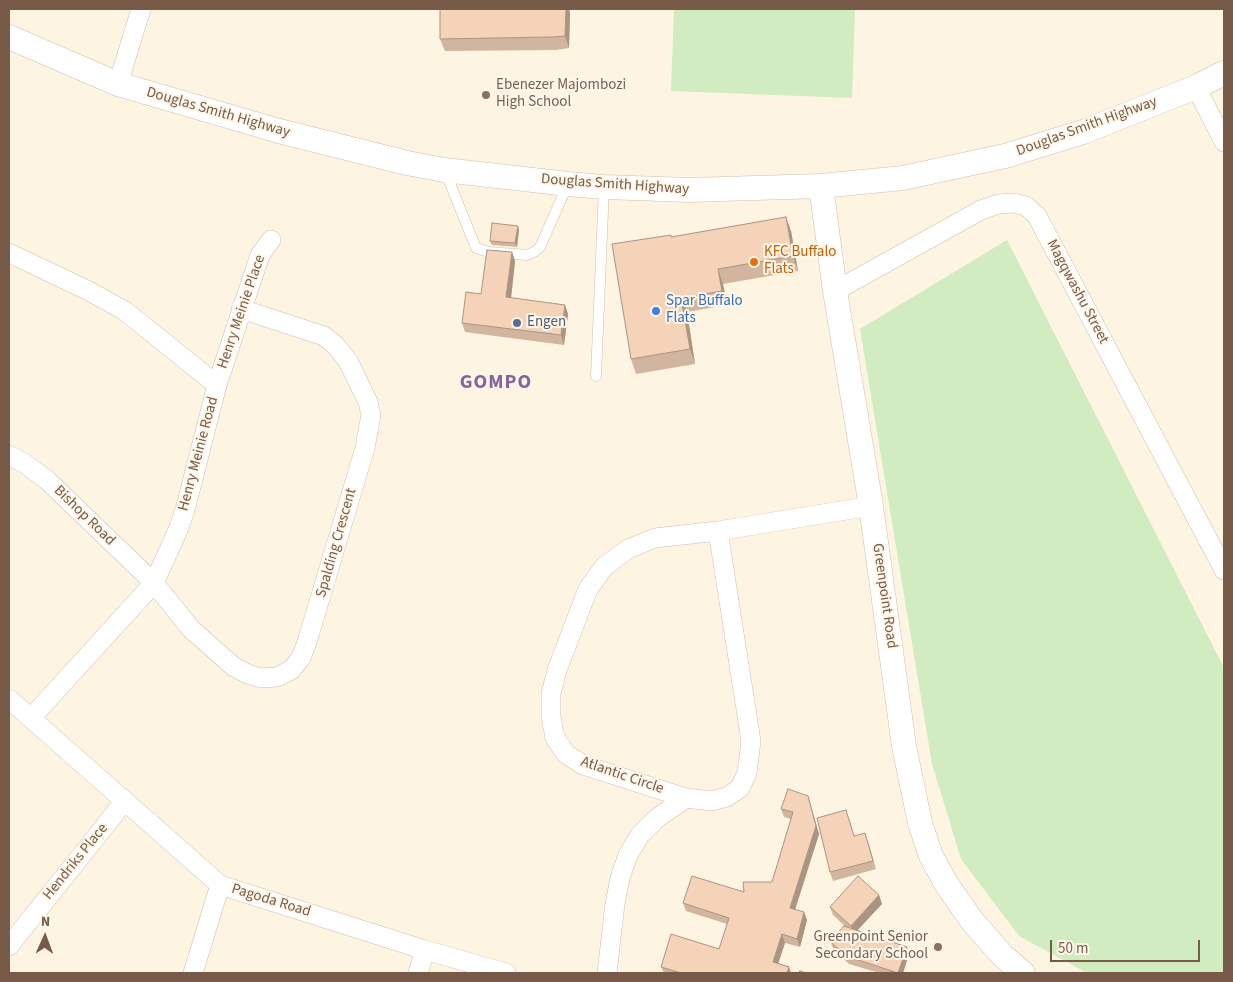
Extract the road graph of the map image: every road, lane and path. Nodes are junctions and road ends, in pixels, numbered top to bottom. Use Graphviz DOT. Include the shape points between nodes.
graph roads {
  1 [pos="141,9"];
  2 [pos="9,37"];
  3 [pos="1224,73"];
  4 [pos="118,84"];
  5 [pos="1196,87"];
  6 [pos="1224,142"];
  7 [pos="444,170"];
  8 [pos="568,184"];
  9 [pos="821,186"];
  10 [pos="604,187"];
  11 [pos="271,240"];
  12 [pos="9,252"];
  13 [pos="835,292"];
  14 [pos="241,309"];
  15 [pos="596,376"];
  16 [pos="217,385"];
  17 [pos="9,455"];
  18 [pos="871,506"];
  19 [pos="718,531"];
  20 [pos="1224,570"];
  21 [pos="154,583"];
  22 [pos="9,699"];
  23 [pos="31,718"];
  24 [pos="686,798"];
  25 [pos="124,802"];
  26 [pos="220,885"];
  27 [pos="9,946"];
  28 [pos="425,950"];
  29 [pos="193,973"];
  30 [pos="418,973"];
  31 [pos="506,973"];
  32 [pos="608,973"];
  33 [pos="1023,973"];
  1 -- 4 [label="street"];
  2 -- 4 [label="street, Douglas Smith Highway"];
  3 -- 5 [label="street, Douglas Smith Highway"];
  4 -- 7 [label="street, Douglas Smith Highway" via="279,131"];
  5 -- 6 [label="street"];
  5 -- 9 [label="street, Douglas Smith Highway" via="1083,132 1006,156 903,178"];
  7 -- 8 [label="street, Douglas Smith Highway"];
  7 -- 8 [label="lane" via="476,248 489,252 528,255 540,247"];
  8 -- 10 [label="street, Douglas Smith Highway"];
  9 -- 10 [label="street, Douglas Smith Highway" via="689,190"];
  9 -- 13 [label="street, Greenpoint Road"];
  10 -- 15 [label="lane"];
  11 -- 14 [label="street, Henry Meinie Place" via="260,256"];
  12 -- 16 [label="street, Henry Meinie Road" via="125,311"];
  13 -- 18 [label="street, Greenpoint Road"];
  13 -- 20 [label="street, Magqwashu Street" via="981,210 1005,203 1026,206 1037,216"];
  14 -- 16 [label="street, Henry Meinie Place"];
  14 -- 21 [label="street, Spalding Crescent" via="324,336 348,361 371,415 365,448 301,658 291,670 277,677 262,678 234,668 191,629"];
  16 -- 21 [label="street, Henry Meinie Road" via="185,510"];
  17 -- 21 [label="street, Bishop Road" via="47,480"];
  18 -- 19 [label="street, Atlantic Circle"];
  18 -- 33 [label="street, Greenpoint Road" via="904,746 920,823 931,856 973,922"];
  19 -- 24 [label="street, Atlantic Circle" via="751,741 750,757 740,788 727,797 711,801"];
  19 -- 24 [label="street, Atlantic Circle" via="655,538 628,549 605,566 588,589 551,694 555,738 566,754 582,765"];
  21 -- 23 [label="street, Henry Meinie Road"];
  22 -- 23 [label="street, Pagoda Road"];
  23 -- 25 [label="street, Pagoda Road"];
  24 -- 32 [label="street" via="656,819 640,835 628,856 615,904"];
  25 -- 26 [label="street, Pagoda Road"];
  25 -- 27 [label="street, Hendriks Place"];
  26 -- 28 [label="street, Pagoda Road"];
  26 -- 29 [label="street"];
  28 -- 30 [label="street"];
  28 -- 31 [label="street, Pagoda Road"];
}
